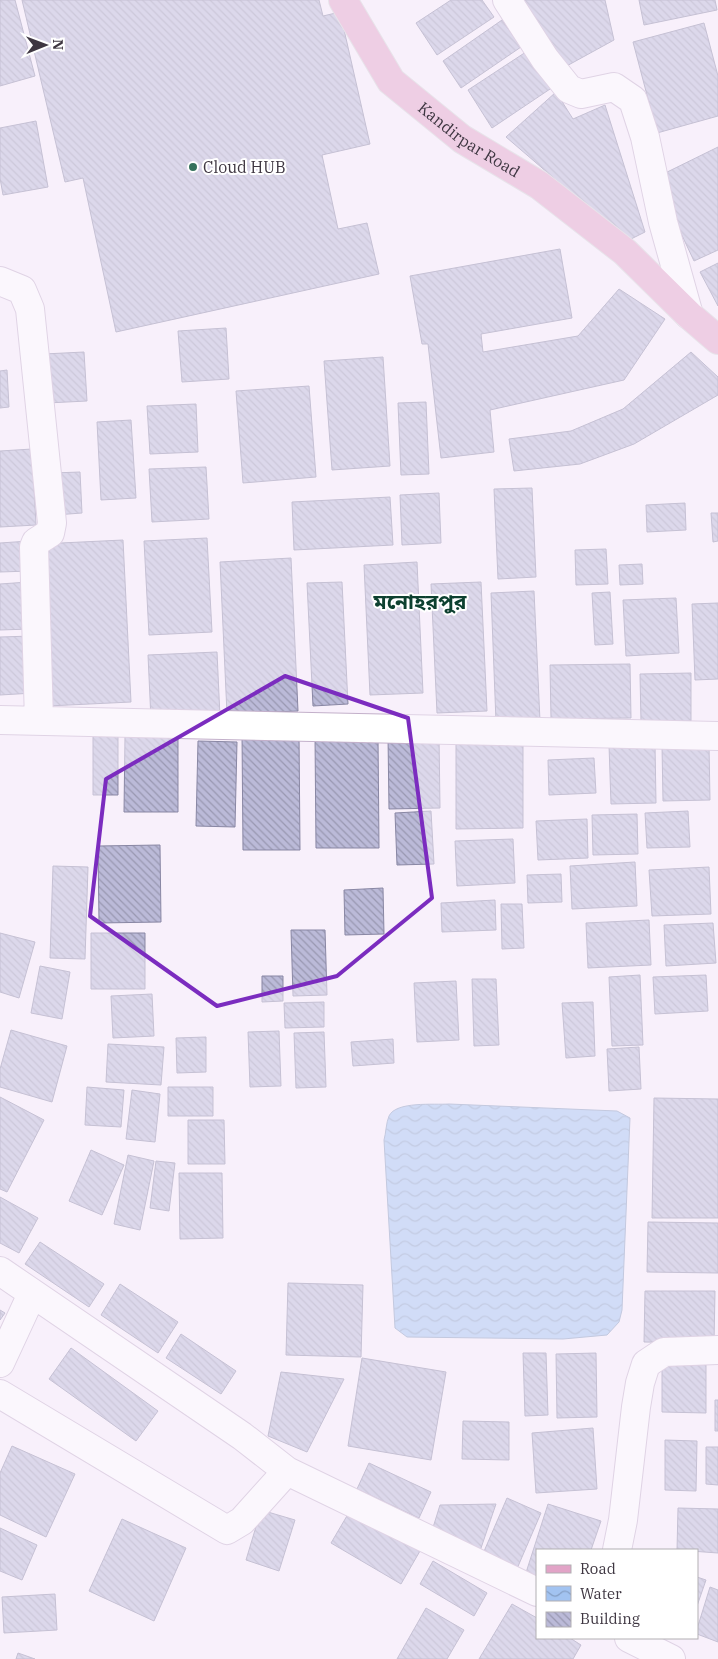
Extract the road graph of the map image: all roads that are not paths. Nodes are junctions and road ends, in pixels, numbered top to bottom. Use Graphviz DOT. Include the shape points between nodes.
graph roads {
  1 [pos="343,0"];
  2 [pos="508,0"];
  3 [pos="0,281"];
  4 [pos="689,315"];
  5 [pos="718,340"];
  6 [pos="0,720"];
  7 [pos="39,721"];
  8 [pos="718,736"];
  9 [pos="0,1271"];
  10 [pos="32,1294"];
  11 [pos="718,1350"];
  12 [pos="0,1363"];
  13 [pos="0,1394"];
  14 [pos="288,1471"];
  15 [pos="617,1549"];
  16 [pos="536,1592"];
  17 [pos="631,1639"];
  18 [pos="671,1659"];
  1 -- 4 [label="main road, Kandirpar Road" via="391,81 462,139 539,185 625,252"];
  2 -- 4 [label="street" via="545,59 569,89 581,94 614,87 633,100 645,137 662,222"];
  3 -- 7 [label="street" via="22,290 30,309 52,524 50,533 34,547"];
  4 -- 5 [label="main road, Kandirpar Road"];
  6 -- 7 [label="street"];
  7 -- 8 [label="street"];
  9 -- 10 [label="street"];
  10 -- 12 [label="street"];
  10 -- 14 [label="street" via="242,1436"];
  11 -- 15 [label="street" via="664,1352 646,1364 636,1406"];
  13 -- 14 [label="street" via="227,1530 242,1521"];
  14 -- 16 [label="street"];
  17 -- 18 [label="street"];
}
